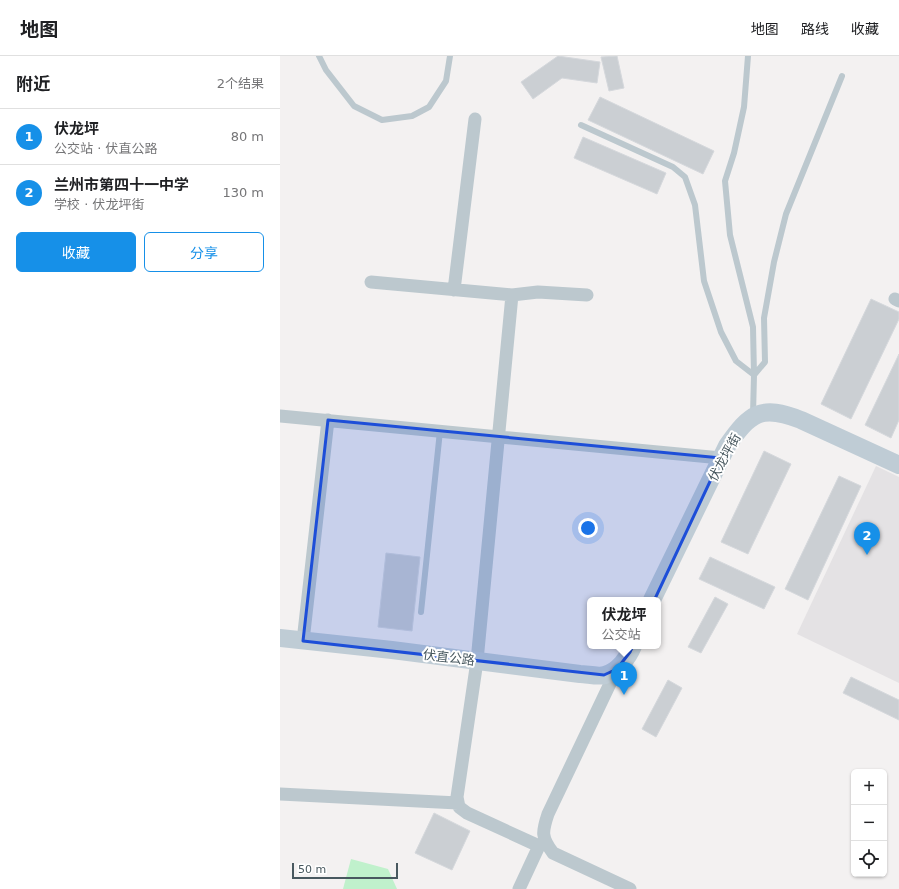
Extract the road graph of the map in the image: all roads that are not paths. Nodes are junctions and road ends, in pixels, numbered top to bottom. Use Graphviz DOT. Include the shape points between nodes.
graph roads {
  1 [pos="319,56"];
  2 [pos="450,56"];
  3 [pos="748,56"];
  4 [pos="842,76"];
  5 [pos="475,119"];
  6 [pos="581,126"];
  7 [pos="371,282"];
  8 [pos="454,290"];
  9 [pos="512,295"];
  10 [pos="587,295"];
  11 [pos="754,375"];
  12 [pos="280,416"];
  13 [pos="753,417"];
  14 [pos="328,420"];
  15 [pos="440,431"];
  16 [pos="498,437"];
  17 [pos="721,458"];
  18 [pos="899,465"];
  19 [pos="653,597"];
  20 [pos="421,612"];
  21 [pos="280,638"];
  22 [pos="303,640"];
  23 [pos="632,649"];
  24 [pos="477,661"];
  25 [pos="617,668"];
  26 [pos="280,794"];
  27 [pos="458,803"];
  28 [pos="542,844"];
  29 [pos="518,889"];
  30 [pos="630,889"];
  1 -- 2 [label="lane" via="326,70 354,106 382,120 412,116 429,107 446,82"];
  3 -- 11 [label="lane" via="744,107 725,181 730,235 753,327"];
  4 -- 11 [label="lane" via="786,214 764,318 765,362"];
  5 -- 8 [label="street"];
  6 -- 11 [label="lane" via="673,167 684,177 695,205 704,281 721,332 736,361"];
  7 -- 8 [label="street"];
  8 -- 9 [label="street"];
  9 -- 10 [label="street" via="538,292"];
  9 -- 16 [label="street"];
  11 -- 13 [label="lane"];
  12 -- 14 [label="street"];
  13 -- 17 [label="main road, 伏龙坪街" via="739,429"];
  13 -- 18 [label="main road, 伏龙坪街" via="768,412 784,413"];
  14 -- 15 [label="street"];
  14 -- 22 [label="street"];
  15 -- 16 [label="street"];
  15 -- 20 [label="lane"];
  16 -- 17 [label="street"];
  16 -- 24 [label="street"];
  17 -- 19 [label="main road, 伏龙坪街"];
  21 -- 22 [label="main road, 伏直公路"];
  22 -- 24 [label="main road, 伏直公路"];
  23 -- 25 [label="main road"];
  24 -- 25 [label="main road, 伏直公路" via="598,675 604,675"];
  24 -- 27 [label="street"];
  25 -- 28 [label="street" via="548,814 542,831"];
  26 -- 27 [label="street"];
  27 -- 28 [label="street" via="467,813"];
  28 -- 29 [label="street"];
  28 -- 30 [label="street" via="553,852"];
}
